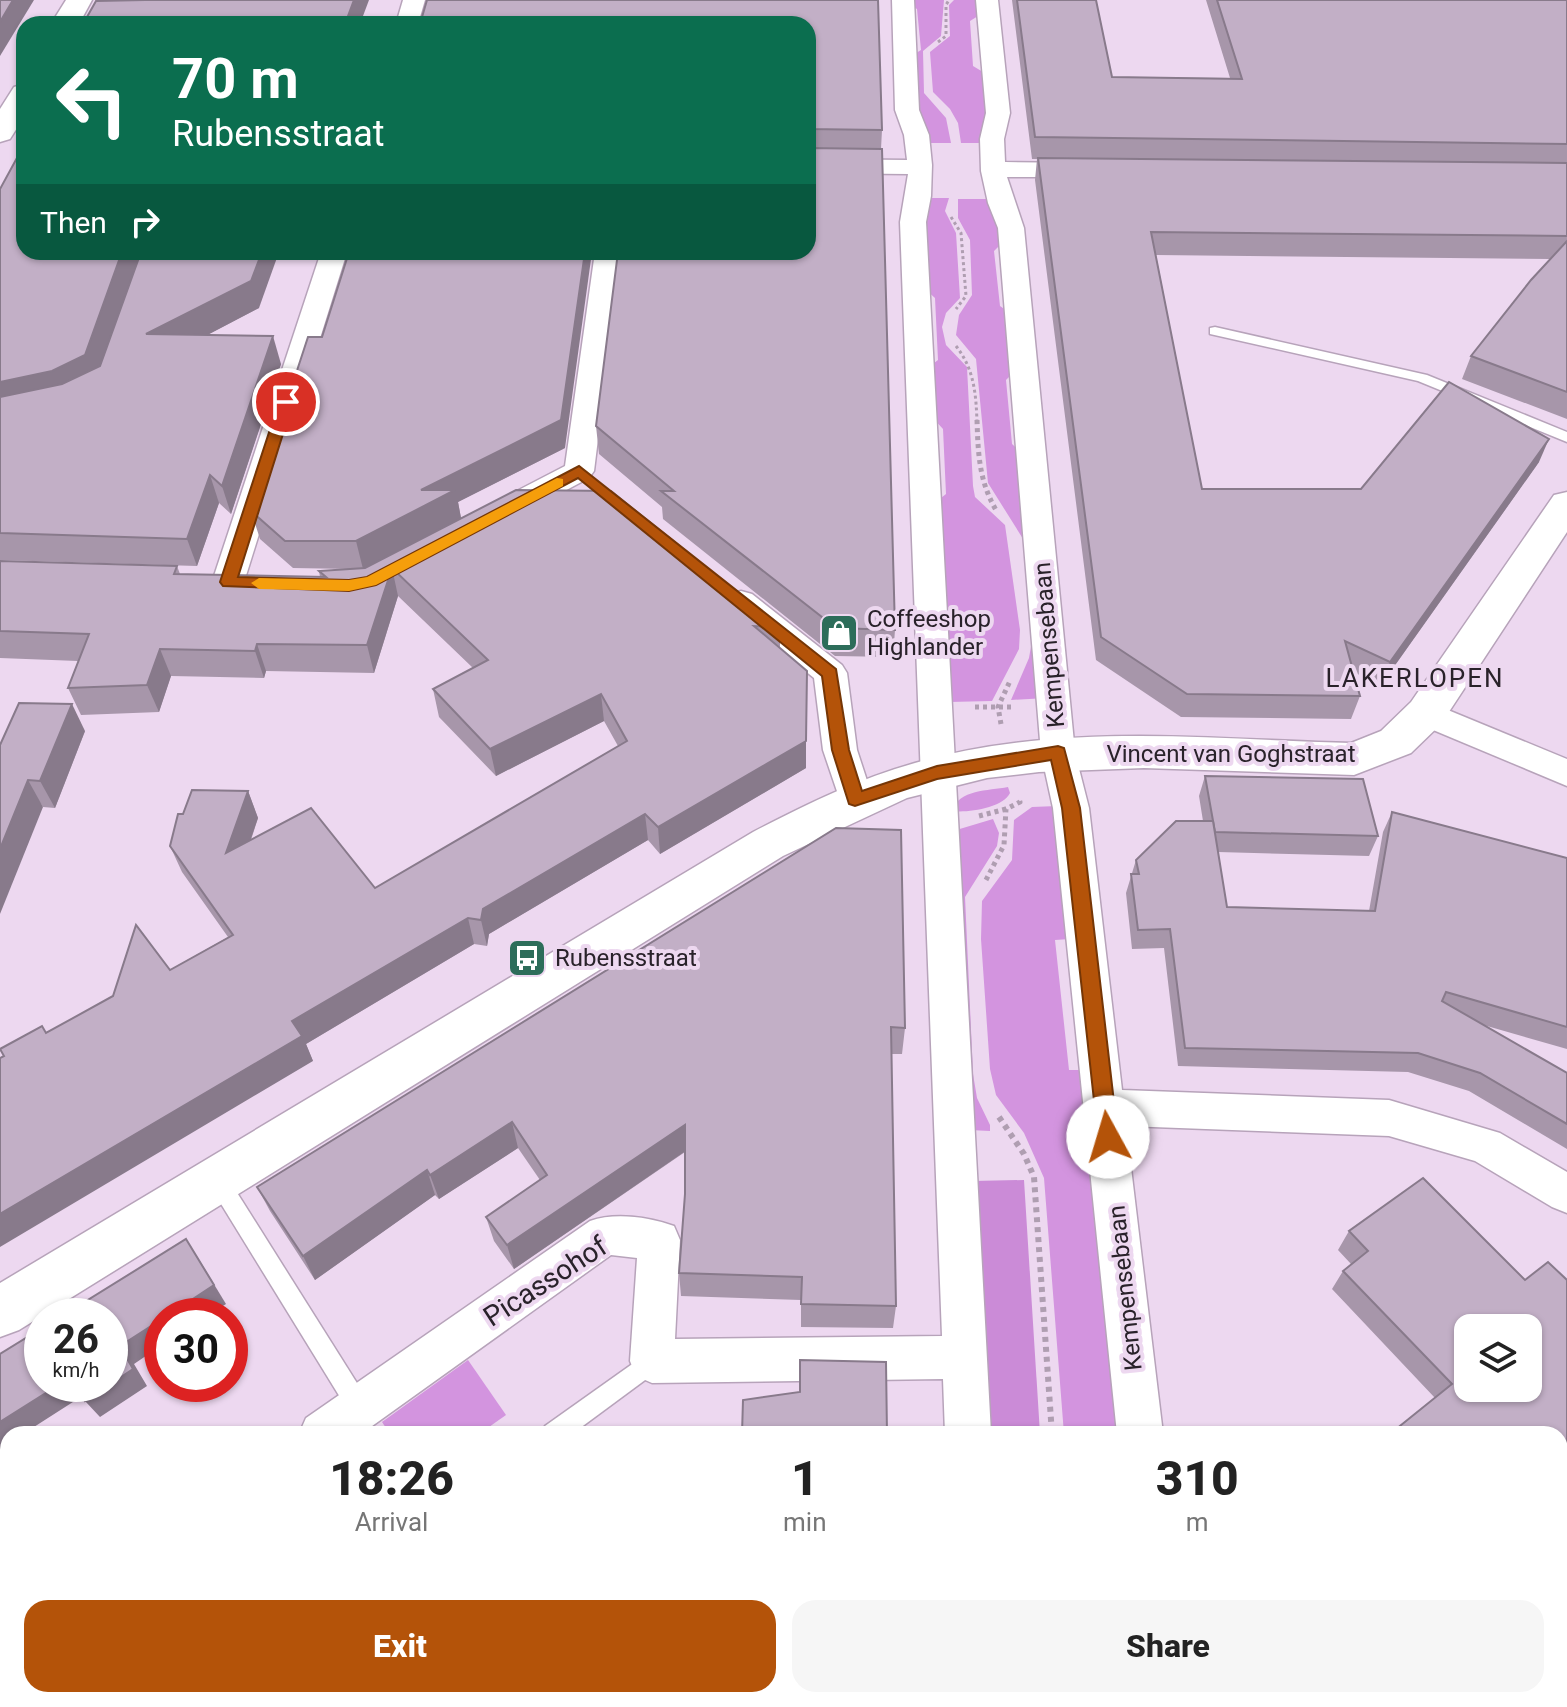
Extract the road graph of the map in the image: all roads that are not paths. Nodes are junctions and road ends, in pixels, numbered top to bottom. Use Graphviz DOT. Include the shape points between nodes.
graph roads {
  1 [pos="903,0"];
  2 [pos="987,0"];
  3 [pos="16,106"];
  4 [pos="0,133"];
  5 [pos="816,166"];
  6 [pos="918,167"];
  7 [pos="995,169"];
  8 [pos="1101,170"];
  9 [pos="331,260"];
  10 [pos="607,260"];
  11 [pos="1215,331"];
  12 [pos="1567,437"];
  13 [pos="1567,504"];
  14 [pos="468,530"];
  15 [pos="228,582"];
  16 [pos="722,586"];
  17 [pos="1426,713"];
  18 [pos="1058,753"];
  19 [pos="937,773"];
  20 [pos="1567,773"];
  21 [pos="855,799"];
  22 [pos="1105,1107"];
  23 [pos="216,1178"];
  24 [pos="1567,1194"];
  25 [pos="0,1312"];
  26 [pos="965,1357"];
  27 [pos="652,1361"];
  28 [pos="359,1407"];
  29 [pos="333,1426"];
  30 [pos="564,1426"];
  31 [pos="968,1426"];
  32 [pos="1139,1426"];
  1 -- 6 [label="street" via="907,110"];
  2 -- 7 [label="street, Kempensebaan" via="998,113 992,124"];
  3 -- 4 [label="street"];
  5 -- 6 [label="street"];
  6 -- 19 [label="street" via="920,203 913,222"];
  7 -- 8 [label="street"];
  7 -- 18 [label="street, Kempensebaan" via="1000,208 1011,228"];
  9 -- 15 [label="street"];
  10 -- 14 [label="street" via="591,481"];
  11 -- 12 [label="lane" via="1422,378"];
  13 -- 17 [label="street, Vincent van Goghstraat"];
  16 -- 21 [label="street" via="830,673 840,750"];
  17 -- 18 [label="street, Vincent van Goghstraat" via="1396,742 1354,759"];
  17 -- 20 [label="street"];
  18 -- 19 [label="street"];
  18 -- 22 [label="street, Kempensebaan" via="1071,808"];
  19 -- 21 [label="street"];
  19 -- 26 [label="street"];
  21 -- 23 [label="street" via="768,844"];
  22 -- 24 [label="street" via="1389,1118 1486,1146"];
  22 -- 32 [label="street, Kempensebaan"];
  23 -- 25 [label="street"];
  23 -- 28 [label="lane"];
  26 -- 27 [label="street"];
  26 -- 31 [label="street"];
  27 -- 28 [label="street, Picassohof" via="659,1240 605,1235"];
  27 -- 30 [label="lane"];
  28 -- 29 [label="street"];
}
